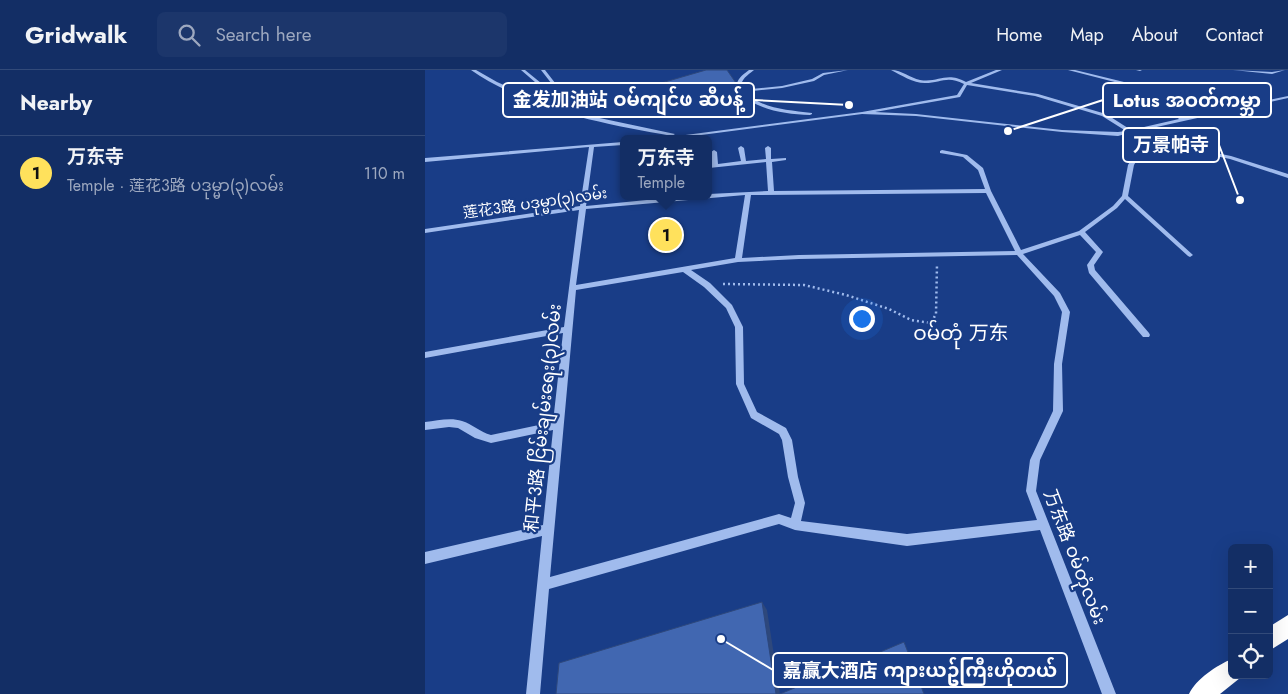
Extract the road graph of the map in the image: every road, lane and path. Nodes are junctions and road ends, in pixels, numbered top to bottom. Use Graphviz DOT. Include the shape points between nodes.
graph roads {
  1 [pos="473,70"];
  2 [pos="523,70"];
  3 [pos="543,70"];
  4 [pos="752,70"];
  5 [pos="844,70"];
  6 [pos="893,70"];
  7 [pos="1000,70"];
  8 [pos="1070,70"];
  9 [pos="1235,70"];
  10 [pos="1283,70"];
  11 [pos="966,84"];
  12 [pos="661,86"];
  13 [pos="739,91"];
  14 [pos="553,95"];
  15 [pos="1287,98"];
  16 [pos="545,103"];
  17 [pos="862,113"];
  18 [pos="837,116"];
  19 [pos="583,117"];
  20 [pos="1184,120"];
  21 [pos="677,135"];
  22 [pos="692,135"];
  23 [pos="1133,135"];
  24 [pos="620,143"];
  25 [pos="592,146"];
  26 [pos="741,148"];
  27 [pos="768,148"];
  28 [pos="714,152"];
  29 [pos="942,152"];
  30 [pos="425,160"];
  31 [pos="783,160"];
  32 [pos="770,161"];
  33 [pos="744,163"];
  34 [pos="712,166"];
  35 [pos="1288,176"];
  36 [pos="988,191"];
  37 [pos="748,192"];
  38 [pos="771,193"];
  39 [pos="712,196"];
  40 [pos="1125,196"];
  41 [pos="666,200"];
  42 [pos="582,208"];
  43 [pos="425,230"];
  44 [pos="1081,232"];
  45 [pos="1019,254"];
  46 [pos="938,255"];
  47 [pos="1190,255"];
  48 [pos="738,260"];
  49 [pos="684,269"];
  50 [pos="707,285"];
  51 [pos="573,288"];
  52 [pos="569,329"];
  53 [pos="1146,335"];
  54 [pos="425,356"];
  55 [pos="558,425"];
  56 [pos="425,426"];
  57 [pos="1044,524"];
  58 [pos="795,525"];
  59 [pos="547,529"];
  60 [pos="425,558"];
  61 [pos="544,584"];
  62 [pos="1288,626"];
  63 [pos="1273,637"];
  64 [pos="1228,673"];
  65 [pos="533,694"];
  66 [pos="1109,694"];
  67 [pos="1201,694"];
  1 -- 16 [label="street" via="490,81"];
  2 -- 14 [label="street"];
  3 -- 14 [label="street" via="557,88"];
  4 -- 13 [label="street" via="741,77"];
  5 -- 13 [label="street" via="798,84"];
  6 -- 11 [label="street" via="919,81 951,75"];
  7 -- 11 [label="street"];
  8 -- 20 [label="street" via="1171,95 1171,109"];
  9 -- 10 [label="street" via="1272,73"];
  11 -- 17 [label="street" via="958,96 945,100"];
  11 -- 23 [label="street" via="1070,104 1104,115"];
  12 -- 19 [label="street"];
  13 -- 18 [label="street" via="752,102 774,110"];
  14 -- 16 [label="street"];
  15 -- 20 [label="street"];
  16 -- 19 [label="street"];
  17 -- 18 [label="street"];
  17 -- 23 [label="street" via="916,114 1062,131"];
  18 -- 22 [label="street"];
  19 -- 21 [label="street"];
  20 -- 23 [label="street"];
  23 -- 35 [label="street" via="1243,160"];
  23 -- 40 [label="street" via="1141,148 1131,165"];
  24 -- 25 [label="street"];
  25 -- 30 [label="street"];
  25 -- 42 [label="street, 和平3路 ငြိမ်းချမ်းရေး(၃)လမ်း"];
  26 -- 33 [label="street"];
  27 -- 32 [label="street"];
  28 -- 34 [label="street"];
  29 -- 36 [label="street" via="965,156 975,162 981,169"];
  31 -- 32 [label="street"];
  32 -- 33 [label="street"];
  32 -- 38 [label="street"];
  33 -- 34 [label="street"];
  36 -- 38 [label="street, 莲花3路 ပဒုမ္မာ(၃)လမ်း"];
  36 -- 45 [label="street"];
  37 -- 38 [label="street, 莲花3路 ပဒုမ္မာ(၃)လမ်း"];
  37 -- 39 [label="street, 莲花3路 ပဒုမ္မာ(၃)လမ်း"];
  37 -- 48 [label="street"];
  40 -- 44 [label="street"];
  40 -- 47 [label="street"];
  41 -- 42 [label="street, 莲花3路 ပဒုမ္မာ(၃)လမ်း"];
  42 -- 43 [label="street, 莲花3路 ပဒုမ္မာ(၃)လမ်း"];
  42 -- 51 [label="street, 和平3路 ငြိမ်းချမ်းရေး(၃)လမ်း"];
  44 -- 45 [label="street"];
  44 -- 53 [label="street" via="1100,252 1090,264 1092,271"];
  45 -- 46 [label="street"];
  45 -- 57 [label="street, 万东路 ဝမ်တုံလမ်း" via="1057,295 1066,312 1057,364 1058,411 1035,460 1031,491"];
  46 -- 48 [label="street"];
  46 -- 50 [label="path" via="935,314 931,322 911,320 846,294 804,285"];
  48 -- 49 [label="street"];
  49 -- 50 [label="street"];
  49 -- 51 [label="street"];
  50 -- 58 [label="street" via="729,307 739,327 740,384 754,414 783,431 787,440 800,503"];
  51 -- 52 [label="street, 和平3路 ငြိမ်းချမ်းရေး(၃)လမ်း"];
  52 -- 54 [label="street"];
  52 -- 55 [label="street, 和平3路 ငြိမ်းချမ်းရေး(၃)လမ်း"];
  55 -- 56 [label="street" via="491,439 460,424"];
  55 -- 59 [label="street, 和平3路 ငြိမ်းချမ်းရေး(၃)လမ်း"];
  57 -- 58 [label="street" via="907,540"];
  57 -- 66 [label="street, 万东路 ဝမ်တုံလမ်း"];
  58 -- 61 [label="street" via="779,519"];
  59 -- 60 [label="street"];
  59 -- 61 [label="street, 和平3路 ငြိမ်းချမ်းရေး(၃)လမ်း"];
  61 -- 65 [label="street, 和平3路 ငြိမ်းချမ်းရေး(၃)လမ်း"];
  62 -- 63 [label="highway"];
  64 -- 67 [label="highway"];
}
